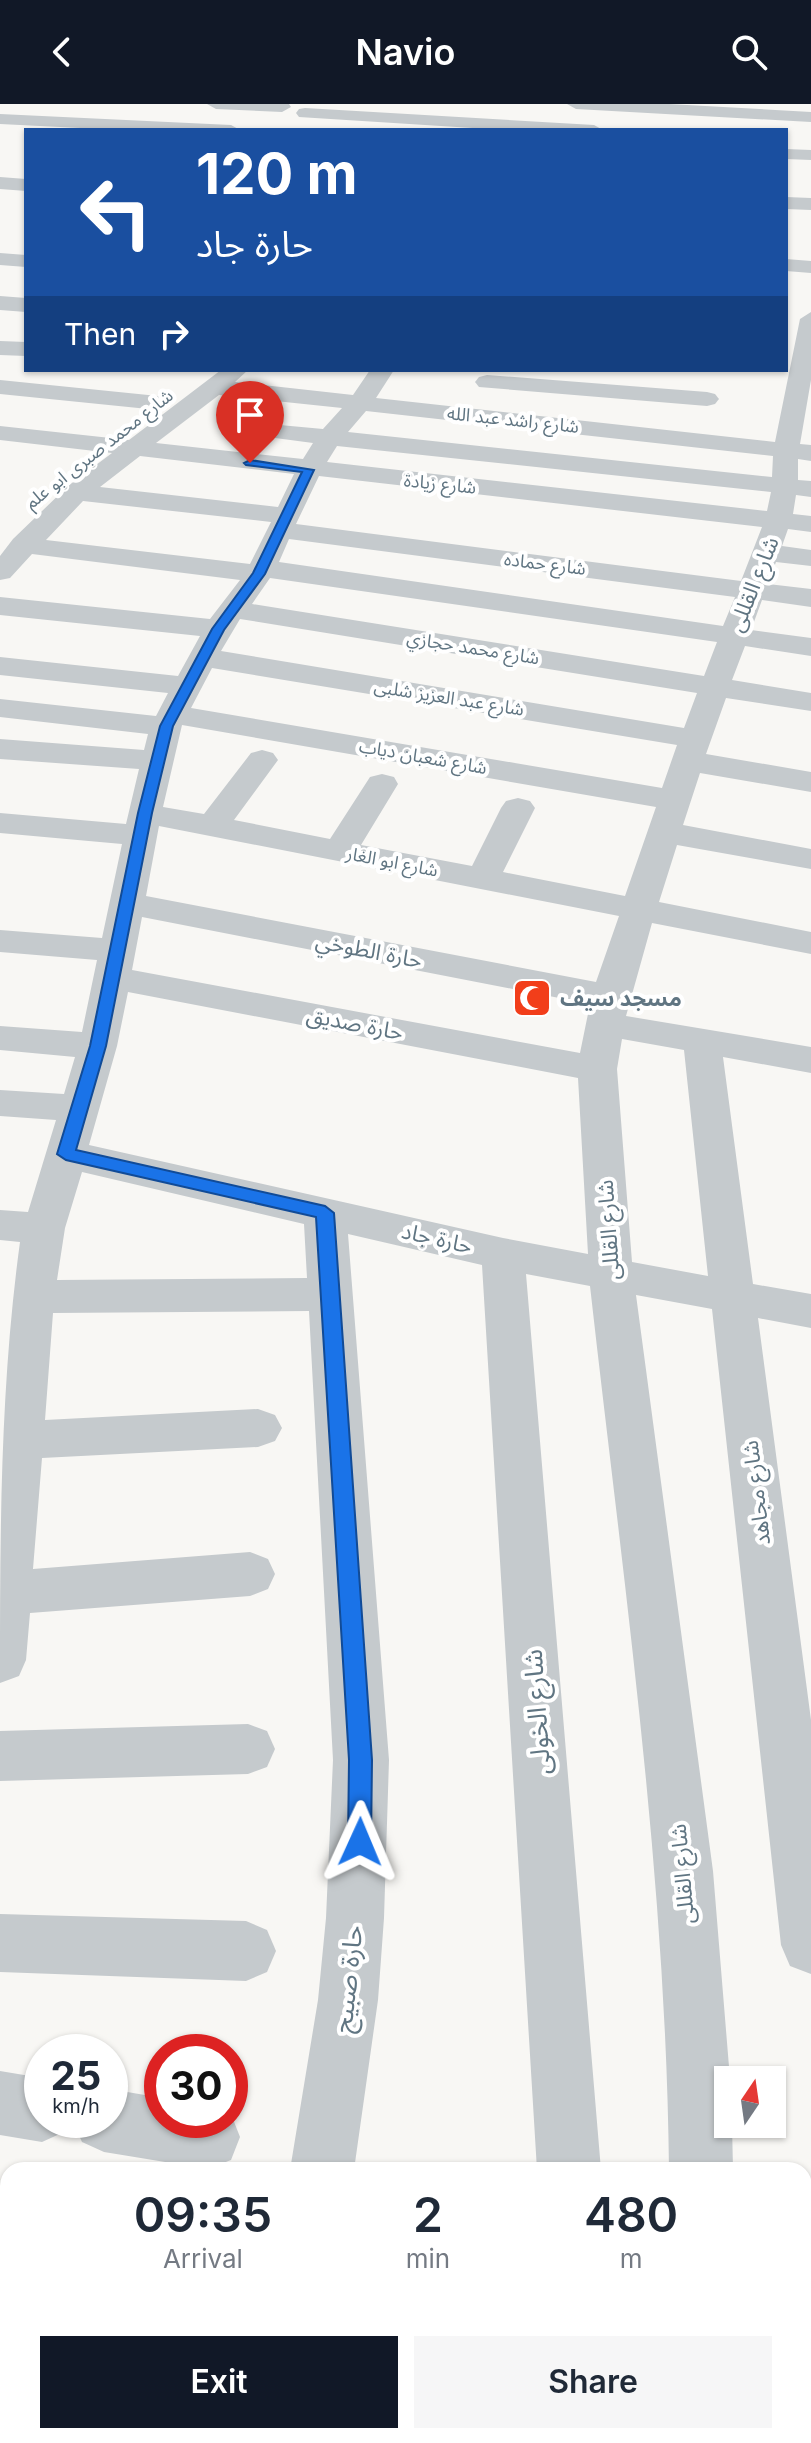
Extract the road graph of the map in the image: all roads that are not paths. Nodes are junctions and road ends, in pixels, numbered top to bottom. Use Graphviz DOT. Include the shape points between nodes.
graph roads {
  1 [pos="216,104"];
  2 [pos="576,104"];
  3 [pos="292,112"];
  4 [pos="811,117"];
  5 [pos="0,119"];
  6 [pos="189,128"];
  7 [pos="317,128"];
  8 [pos="560,128"];
  9 [pos="811,129"];
  10 [pos="788,138"];
  11 [pos="788,154"];
  12 [pos="811,155"];
  13 [pos="0,183"];
  14 [pos="24,185"];
  15 [pos="788,203"];
  16 [pos="811,204"];
  17 [pos="788,222"];
  18 [pos="811,224"];
  19 [pos="0,259"];
  20 [pos="24,261"];
  21 [pos="788,265"];
  22 [pos="811,267"];
  23 [pos="0,303"];
  24 [pos="24,305"];
  25 [pos="0,348"];
  26 [pos="24,349"];
  27 [pos="802,349"];
  28 [pos="230,372"];
  29 [pos="381,372"];
  30 [pos="713,372"];
  31 [pos="490,376"];
  32 [pos="207,379"];
  33 [pos="0,387"];
  34 [pos="707,399"];
  35 [pos="158,403"];
  36 [pos="360,403"];
  37 [pos="470,415"];
  38 [pos="269,431"];
  39 [pos="0,433"];
  40 [pos="329,438"];
  41 [pos="698,440"];
  42 [pos="101,445"];
  43 [pos="132,449"];
  44 [pos="309,470"];
  45 [pos="77,492"];
  46 [pos="42,494"];
  47 [pos="787,508"];
  48 [pos="283,523"];
  49 [pos="23,545"];
  50 [pos="811,558"];
  51 [pos="260,571"];
  52 [pos="0,572"];
  53 [pos="811,598"];
  54 [pos="0,606"];
  55 [pos="732,635"];
  56 [pos="811,647"];
  57 [pos="0,666"];
  58 [pos="190,683"];
  59 [pos="714,686"];
  60 [pos="811,702"];
  61 [pos="0,708"];
  62 [pos="0,749"];
  63 [pos="262,760"];
  64 [pos="811,782"];
  65 [pos="681,783"];
  66 [pos="382,784"];
  67 [pos="518,808"];
  68 [pos="0,823"];
  69 [pos="143,824"];
  70 [pos="213,826"];
  71 [pos="339,852"];
  72 [pos="811,859"];
  73 [pos="482,880"];
  74 [pos="127,903"];
  75 [pos="639,911"];
  76 [pos="0,941"];
  77 [pos="811,943"];
  78 [pos="115,964"];
  79 [pos="607,1010"];
  80 [pos="0,1038"];
  81 [pos="702,1042"];
  82 [pos="98,1046"];
  83 [pos="811,1060"];
  84 [pos="597,1069"];
  85 [pos="0,1103"];
  86 [pos="80,1108"];
  87 [pos="66,1154"];
  88 [pos="325,1213"];
  89 [pos="0,1225"];
  90 [pos="44,1228"];
  91 [pos="503,1254"];
  92 [pos="611,1275"];
  93 [pos="330,1294"];
  94 [pos="733,1299"];
  95 [pos="811,1311"];
  96 [pos="20,1321"];
  97 [pos="258,1428"];
  98 [pos="12,1447"];
  99 [pos="6,1536"];
  100 [pos="250,1574"];
  101 [pos="3,1623"];
  102 [pos="248,1749"];
  103 [pos="0,1756"];
  104 [pos="0,1943"];
  105 [pos="811,1945"];
  106 [pos="246,1951"];
  107 [pos="0,2103"];
  108 [pos="24,2107"];
  109 [pos="323,2162"];
  110 [pos="568,2162"];
  111 [pos="701,2162"];
  1 -- 3 [label="street"];
  2 -- 4 [label="street"];
  3 -- 7 [label="street"];
  3 -- 8 [label="street"];
  5 -- 6 [label="street"];
  9 -- 10 [label="street"];
  11 -- 12 [label="street"];
  13 -- 14 [label="street"];
  15 -- 16 [label="street"];
  17 -- 18 [label="street"];
  19 -- 20 [label="street"];
  21 -- 22 [label="street"];
  23 -- 24 [label="street"];
  25 -- 26 [label="street"];
  27 -- 47 [label="street, شارع القللى"];
  28 -- 32 [label="street, شارع محمد صبرى ابو علم"];
  29 -- 36 [label="street"];
  30 -- 34 [label="street"];
  31 -- 34 [label="street"];
  31 -- 37 [label="street"];
  32 -- 35 [label="street, شارع محمد صبرى ابو علم"];
  32 -- 36 [label="street, شارع راشد عبد الله"];
  32 -- 43 [label="street, شارع محمد صبرى ابو علم"];
  33 -- 35 [label="street"];
  34 -- 41 [label="street"];
  35 -- 42 [label="street, شارع محمد صبرى ابو علم"];
  36 -- 37 [label="street, شارع راشد عبد الله"];
  36 -- 40 [label="street"];
  37 -- 41 [label="street, شارع راشد عبد الله"];
  38 -- 40 [label="street"];
  39 -- 42 [label="street, شارع زيادة"];
  40 -- 44 [label="street"];
  40 -- 47 [label="street"];
  41 -- 47 [label="street, شارع راشد عبد الله"];
  42 -- 43 [label="street, شارع زيادة"];
  42 -- 46 [label="street, شارع محمد صبرى ابو علم"];
  43 -- 44 [label="street, شارع زيادة"];
  43 -- 45 [label="street, شارع محمد صبرى ابو علم"];
  44 -- 47 [label="street, شارع زيادة"];
  44 -- 48 [label="street"];
  45 -- 48 [label="street, شارع حماده"];
  45 -- 49 [label="street, شارع محمد صبرى ابو علم"];
  47 -- 48 [label="street, شارع حماده"];
  47 -- 50 [label="street"];
  47 -- 53 [label="street, شارع حماده"];
  47 -- 55 [label="street, شارع القللى"];
  48 -- 51 [label="street"];
  49 -- 51 [label="street"];
  49 -- 52 [label="street, شارع محمد صبرى ابو علم"];
  51 -- 55 [label="street"];
  51 -- 58 [label="street"];
  54 -- 58 [label="street" via="88,626"];
  55 -- 56 [label="street"];
  55 -- 59 [label="street, شارع القللى"];
  57 -- 58 [label="street"];
  58 -- 59 [label="street, شارع محمد حجازي"];
  58 -- 61 [label="street"];
  58 -- 62 [label="street"];
  58 -- 65 [label="street, شارع شعبان دياب"];
  58 -- 65 [label="street, شارع عبد العزيز شلبى"];
  58 -- 69 [label="street"];
  59 -- 60 [label="street, شارع محمد حجازي"];
  59 -- 65 [label="street, شارع القللى"];
  63 -- 70 [label="street"];
  64 -- 65 [label="street"];
  65 -- 72 [label="street"];
  65 -- 75 [label="street, شارع القللى"];
  66 -- 71 [label="street"];
  67 -- 73 [label="street"];
  68 -- 69 [label="street, شارع ابو الغار"];
  69 -- 70 [label="street, شارع ابو الغار"];
  69 -- 74 [label="street"];
  70 -- 71 [label="street, شارع ابو الغار"];
  71 -- 73 [label="street, شارع ابو الغار"];
  73 -- 75 [label="street, شارع ابو الغار"];
  74 -- 78 [label="street"];
  74 -- 79 [label="street, حارة الطوخي"];
  75 -- 77 [label="street, شارع ابو الغار"];
  75 -- 79 [label="street, شارع القللى"];
  76 -- 78 [label="street, حارة صديق"];
  78 -- 82 [label="street"];
  78 -- 84 [label="street, حارة صديق"];
  79 -- 81 [label="street, حارة الطوخي"];
  79 -- 84 [label="street, شارع القللى"];
  80 -- 82 [label="street"];
  81 -- 83 [label="street, حارة الطوخي"];
  81 -- 94 [label="street, شارع مجاهد"];
  82 -- 86 [label="street"];
  84 -- 92 [label="street, شارع القللى"];
  85 -- 86 [label="street"];
  86 -- 87 [label="street"];
  87 -- 88 [label="street, حارة جاد"];
  87 -- 90 [label="street"];
  88 -- 91 [label="street, حارة جاد"];
  88 -- 93 [label="street, حارة صبيح"];
  89 -- 90 [label="street"];
  90 -- 96 [label="street"];
  91 -- 92 [label="street, حارة جاد"];
  91 -- 110 [label="street, شارع الخولى"];
  92 -- 94 [label="street, حارة جاد"];
  92 -- 111 [label="street, شارع القللى" via="684,1871"];
  93 -- 96 [label="street"];
  93 -- 109 [label="street, حارة صبيح" via="361,1760 348,2000"];
  94 -- 95 [label="street, حارة جاد"];
  94 -- 105 [label="street, شارع مجاهد"];
  96 -- 98 [label="street"];
  97 -- 98 [label="street"];
  98 -- 99 [label="street"];
  99 -- 101 [label="street"];
  100 -- 101 [label="street"];
  102 -- 103 [label="street"];
  104 -- 106 [label="street"];
  107 -- 108 [label="street"];
}
